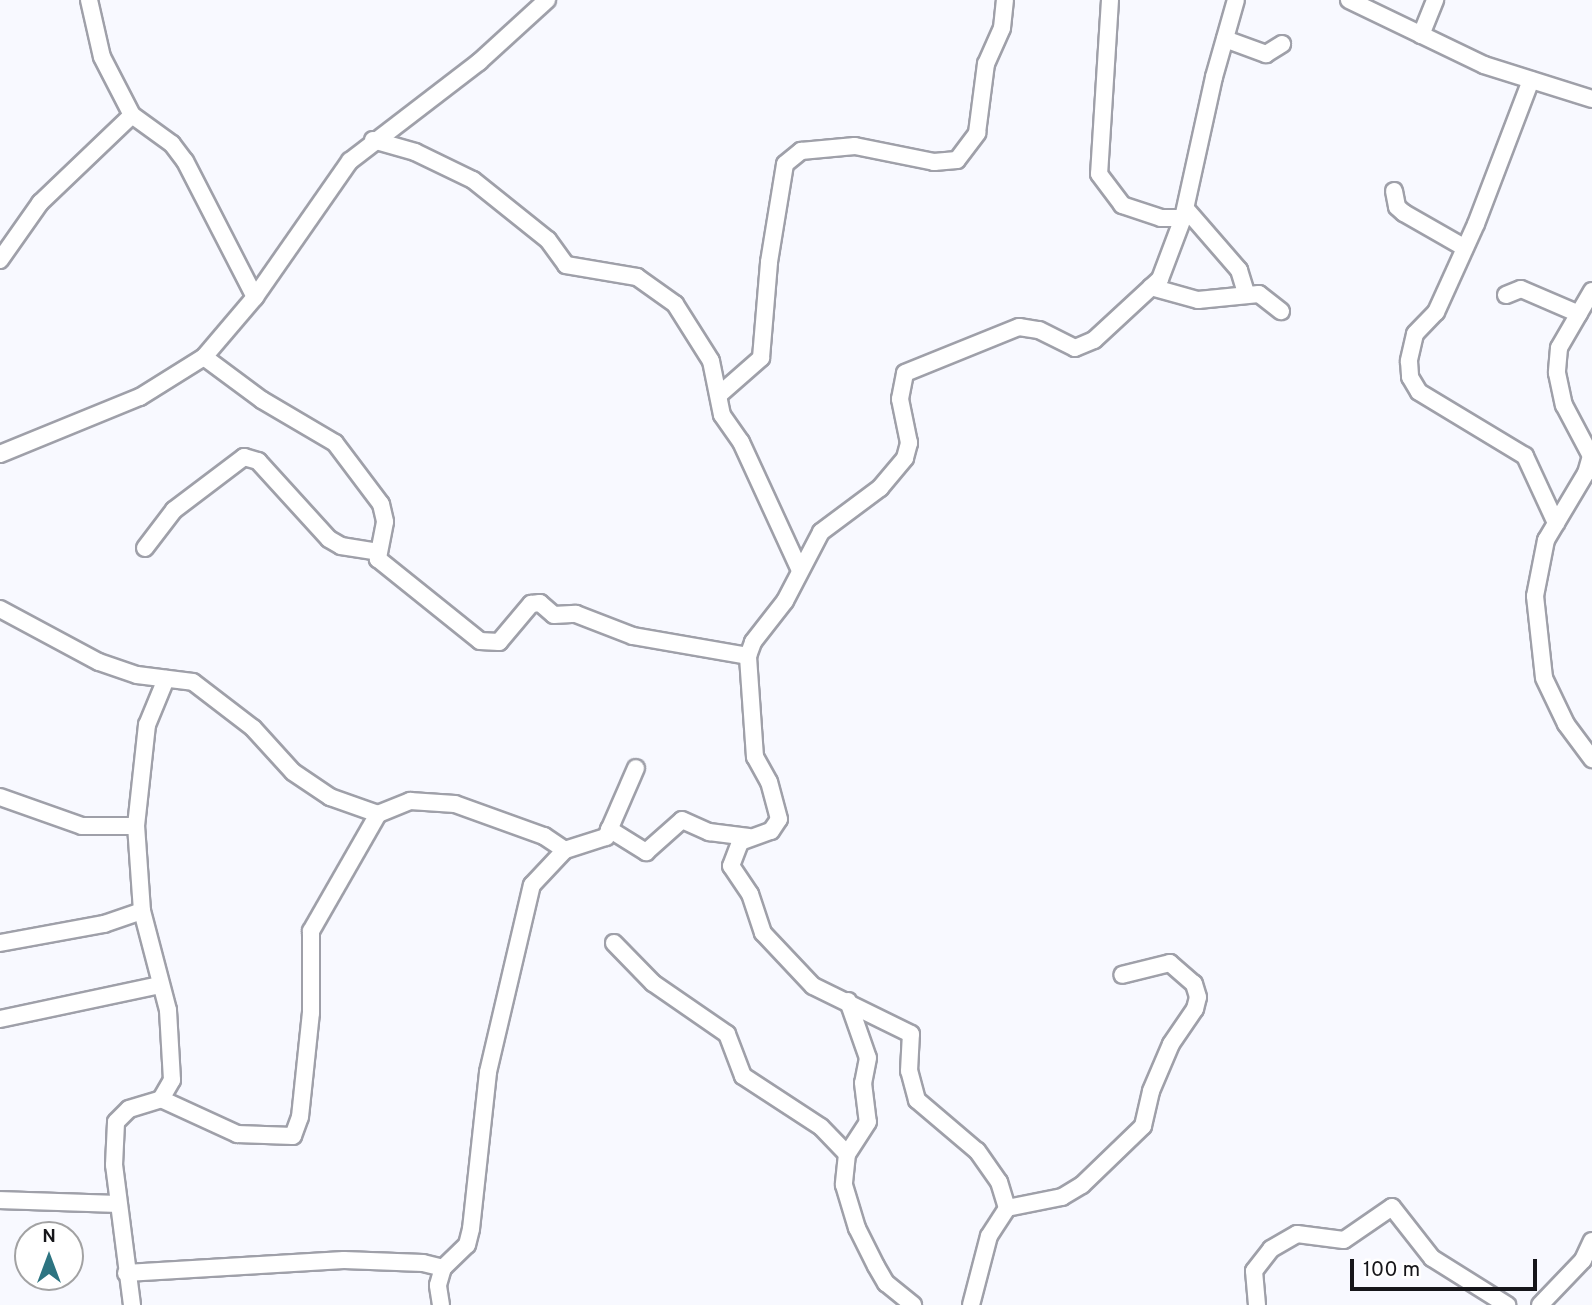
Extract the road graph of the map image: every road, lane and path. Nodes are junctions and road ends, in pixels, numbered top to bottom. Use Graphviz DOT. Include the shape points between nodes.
graph roads {
  1 [pos="89,0"];
  2 [pos="547,0"];
  3 [pos="1005,0"];
  4 [pos="1110,0"];
  5 [pos="1236,0"];
  6 [pos="1356,1"];
  7 [pos="1429,4"];
  8 [pos="1421,35"];
  9 [pos="1225,39"];
  10 [pos="1282,44"];
  11 [pos="1531,80"];
  12 [pos="1592,99"];
  13 [pos="132,115"];
  14 [pos="373,140"];
  15 [pos="1394,191"];
  16 [pos="1185,213"];
  17 [pos="1465,248"];
  18 [pos="0,260"];
  19 [pos="1151,287"];
  20 [pos="1592,291"];
  21 [pos="1246,293"];
  22 [pos="1506,295"];
  23 [pos="255,297"];
  24 [pos="1281,311"];
  25 [pos="1579,314"];
  26 [pos="204,357"];
  27 [pos="720,394"];
  28 [pos="1,451"];
  29 [pos="1556,523"];
  30 [pos="145,548"];
  31 [pos="377,552"];
  32 [pos="799,568"];
  33 [pos="0,610"];
  34 [pos="748,656"];
  35 [pos="166,679"];
  36 [pos="1592,759"];
  37 [pos="636,768"];
  38 [pos="0,797"];
  39 [pos="378,814"];
  40 [pos="136,827"];
  41 [pos="609,829"];
  42 [pos="749,837"];
  43 [pos="565,850"];
  44 [pos="142,911"];
  45 [pos="0,943"];
  46 [pos="614,943"];
  47 [pos="1122,975"];
  48 [pos="160,985"];
  49 [pos="848,1001"];
  50 [pos="0,1019"];
  51 [pos="161,1099"];
  52 [pos="847,1154"];
  53 [pos="0,1200"];
  54 [pos="118,1204"];
  55 [pos="1007,1208"];
  56 [pos="1592,1241"];
  57 [pos="443,1268"];
  58 [pos="126,1273"];
  59 [pos="132,1305"];
  60 [pos="441,1305"];
  61 [pos="914,1305"];
  62 [pos="971,1305"];
  63 [pos="1257,1305"];
  64 [pos="1507,1305"];
  65 [pos="1540,1305"];
  1 -- 13 [label="street" via="102,57"];
  2 -- 14 [label="street" via="478,62"];
  3 -- 27 [label="street" via="1002,28 986,64 977,133 957,160 934,162 855,146 801,151 785,164 769,262 761,358"];
  4 -- 16 [label="street" via="1099,174 1122,205 1161,219"];
  5 -- 9 [label="street"];
  6 -- 8 [label="street"];
  7 -- 8 [label="street"];
  8 -- 11 [label="street" via="1484,65"];
  9 -- 10 [label="street" via="1266,54"];
  9 -- 16 [label="street"];
  11 -- 12 [label="street"];
  11 -- 17 [label="street" via="1519,121"];
  13 -- 18 [label="street" via="40,203"];
  13 -- 23 [label="street" via="172,144 185,161"];
  14 -- 23 [label="street" via="329,187"];
  14 -- 27 [label="street" via="415,152 473,180 548,240 566,265 637,276 654,285 685,316 717,374"];
  15 -- 17 [label="street" via="1396,207"];
  16 -- 19 [label="street" via="1160,279"];
  16 -- 21 [label="street" via="1239,270"];
  17 -- 29 [label="street" via="1436,312 1415,334 1410,377 1419,392 1525,456"];
  19 -- 21 [label="street" via="1198,300"];
  19 -- 32 [label="street" via="1094,340 1075,348 1039,330 1019,327 912,367 900,383 909,443 905,458 880,488 821,532"];
  20 -- 25 [label="street"];
  21 -- 24 [label="street" via="1259,294"];
  22 -- 25 [label="street" via="1521,289"];
  23 -- 26 [label="street"];
  25 -- 29 [label="street" via="1559,348 1557,373 1564,405 1591,456"];
  26 -- 28 [label="street" via="140,397"];
  26 -- 31 [label="street" via="262,400 335,443 381,504 385,523"];
  27 -- 32 [label="street" via="722,415 741,442"];
  29 -- 36 [label="street" via="1546,540 1536,578 1540,665 1566,724"];
  30 -- 31 [label="street" via="174,510 244,457 258,461 329,539 341,546"];
  31 -- 34 [label="street" via="385,568 405,585 487,645 499,642 531,604 540,604 554,615 576,614 633,636"];
  32 -- 34 [label="street" via="786,601 753,642"];
  33 -- 35 [label="street" via="73,651 137,675"];
  34 -- 42 [label="street" via="755,757 769,782 779,819 771,831"];
  35 -- 39 [label="street" via="193,682 217,696 293,772 330,797"];
  35 -- 40 [label="street" via="147,725"];
  37 -- 41 [label="street"];
  38 -- 40 [label="street" via="82,826"];
  39 -- 43 [label="street" via="410,801 456,804 544,836"];
  39 -- 51 [label="street" via="311,931 311,1013 300,1117 292,1136 237,1134"];
  40 -- 44 [label="street"];
  41 -- 42 [label="street" via="646,852 682,820 709,832"];
  41 -- 43 [label="street" via="598,843"];
  42 -- 49 [label="street" via="734,849 731,866 750,894 763,933 813,986"];
  43 -- 57 [label="street" via="532,885 488,1072 471,1229 467,1245"];
  44 -- 45 [label="street" via="104,924"];
  44 -- 48 [label="street"];
  46 -- 52 [label="street" via="682,1006 727,1034 743,1076 821,1127"];
  47 -- 55 [label="street" via="1170,963 1194,984 1198,997 1151,1091 1143,1126 1082,1185 1062,1197"];
  48 -- 50 [label="street"];
  48 -- 51 [label="street" via="168,1010 172,1080"];
  49 -- 52 [label="street" via="869,1065 863,1083 868,1122"];
  49 -- 55 [label="street" via="911,1034 909,1071 917,1100 977,1151 999,1182"];
  51 -- 54 [label="street" via="129,1109 116,1122"];
  52 -- 61 [label="street" via="844,1185 857,1228 886,1283"];
  53 -- 54 [label="street"];
  54 -- 58 [label="street"];
  55 -- 62 [label="street" via="989,1236"];
  56 -- 65 [label="street" via="1583,1260"];
  57 -- 58 [label="street" via="344,1260"];
  57 -- 60 [label="street" via="438,1286"];
  58 -- 59 [label="street"];
  63 -- 64 [label="street" via="1254,1271 1271,1249 1297,1234 1344,1240 1392,1206 1432,1258"];
}
